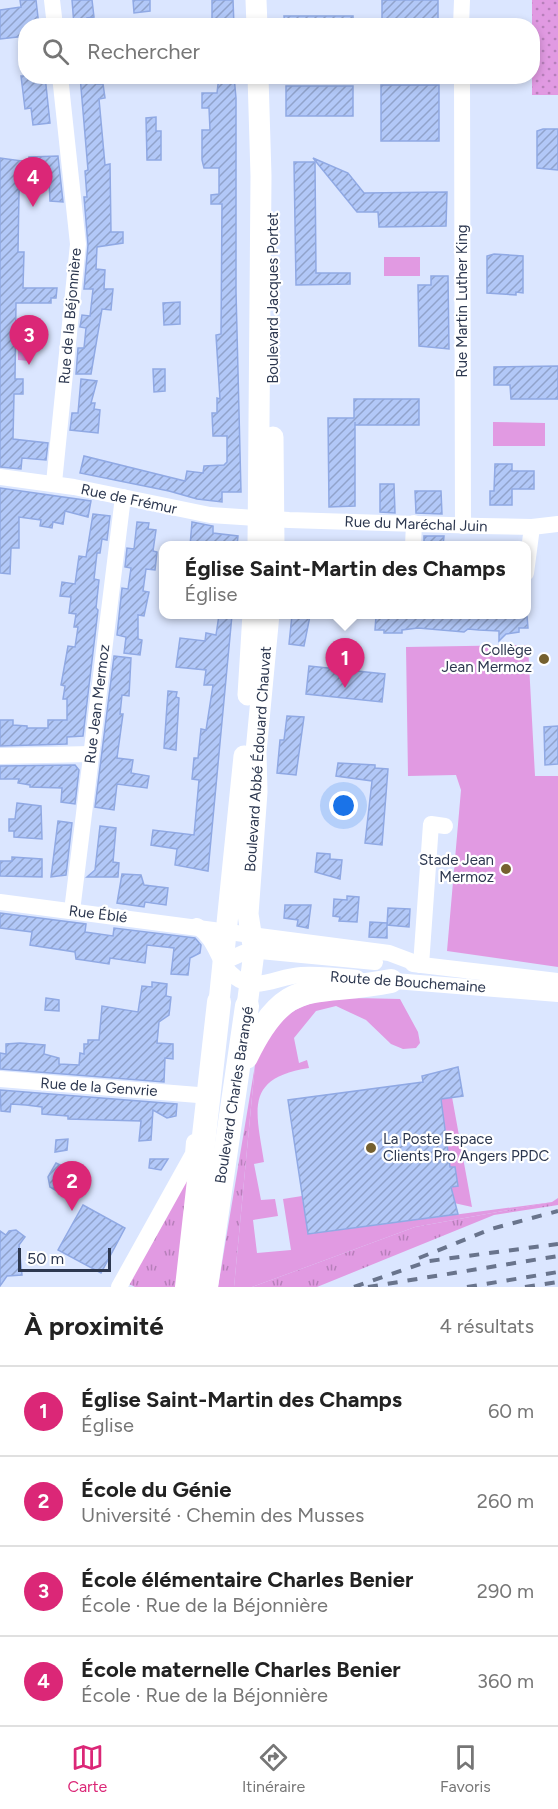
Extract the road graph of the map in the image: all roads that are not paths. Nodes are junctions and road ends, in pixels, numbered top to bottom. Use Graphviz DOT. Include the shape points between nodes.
graph roads {
  1 [pos="52,0"];
  2 [pos="256,0"];
  3 [pos="268,0"];
  4 [pos="462,0"];
  5 [pos="54,18"];
  6 [pos="257,18"];
  7 [pos="269,18"];
  8 [pos="462,18"];
  9 [pos="61,84"];
  10 [pos="258,84"];
  11 [pos="270,84"];
  12 [pos="462,84"];
  13 [pos="0,477"];
  14 [pos="54,483"];
  15 [pos="123,497"];
  16 [pos="266,519"];
  17 [pos="414,523"];
  18 [pos="558,524"];
  19 [pos="463,525"];
  20 [pos="532,527"];
  21 [pos="259,541"];
  22 [pos="273,541"];
  23 [pos="413,541"];
  24 [pos="530,541"];
  25 [pos="253,619"];
  26 [pos="269,619"];
  27 [pos="91,754"];
  28 [pos="0,756"];
  29 [pos="444,826"];
  30 [pos="0,902"];
  31 [pos="239,902"];
  32 [pos="72,911"];
  33 [pos="196,926"];
  34 [pos="226,930"];
  35 [pos="252,942"];
  36 [pos="223,962"];
  37 [pos="422,965"];
  38 [pos="391,981"];
  39 [pos="558,981"];
  40 [pos="252,992"];
  41 [pos="558,994"];
  42 [pos="219,1002"];
  43 [pos="236,1078"];
  44 [pos="0,1079"];
  45 [pos="198,1095"];
  46 [pos="119,1287"];
  47 [pos="187,1287"];
  48 [pos="206,1287"];
  1 -- 5 [label="street"];
  2 -- 6 [label="main road"];
  3 -- 7 [label="main road"];
  4 -- 8 [label="street"];
  9 -- 14 [label="street, Rue de la Béjonnière" via="78,244"];
  10 -- 16 [label="main road, Boulevard Jacques Portet"];
  11 -- 16 [label="main road, Boulevard Jacques Portet"];
  12 -- 19 [label="street, Rue Martin Luther King"];
  13 -- 14 [label="street, Rue de Frémur"];
  14 -- 15 [label="street, Rue de Frémur"];
  15 -- 16 [label="street, Rue de Frémur" via="192,513"];
  15 -- 27 [label="street, Rue Jean Mermoz"];
  16 -- 17 [label="street, Rue du Maréchal Juin"];
  16 -- 21 [label="main road"];
  16 -- 22 [label="main road"];
  17 -- 19 [label="street, Rue du Maréchal Juin"];
  17 -- 23 [label="street"];
  18 -- 20 [label="street, Rue du Maréchal Juin"];
  19 -- 20 [label="street, Rue du Maréchal Juin"];
  20 -- 24 [label="street"];
  25 -- 31 [label="main road, Boulevard Abbé Édouard Chauvat" via="241,796"];
  26 -- 31 [label="main road, Boulevard Abbé Édouard Chauvat" via="256,752 257,792"];
  27 -- 28 [label="street"];
  27 -- 32 [label="street, Rue Jean Mermoz"];
  29 -- 37 [label="street" via="431,824"];
  30 -- 32 [label="street, Rue Éblé"];
  31 -- 34 [label="main road, Boulevard Charles Barangé"];
  31 -- 35 [label="main road, Boulevard Charles Barangé"];
  32 -- 33 [label="street, Rue Éblé"];
  33 -- 34 [label="street, Rue Éblé"];
  33 -- 36 [label="street" via="214,942"];
  34 -- 35 [label="street, Rue Éblé"];
  34 -- 36 [label="main road, Boulevard Charles Barangé"];
  35 -- 36 [label="street, Route de Bouchemaine"];
  35 -- 37 [label="street, Route de Bouchemaine"];
  35 -- 40 [label="main road, Boulevard Charles Barangé"];
  36 -- 40 [label="street"];
  36 -- 42 [label="main road, Boulevard Charles Barangé"];
  37 -- 39 [label="street, Route de Bouchemaine"];
  38 -- 40 [label="street, Route de Bouchemaine" via="298,975"];
  38 -- 41 [label="street, Route de Bouchemaine"];
  38 -- 43 [label="highway" via="317,989 292,998 268,1017"];
  40 -- 43 [label="highway, Boulevard Charles Barangé"];
  42 -- 45 [label="street, Boulevard Charles Barangé" via="204,1045"];
  42 -- 47 [label="highway, Boulevard Charles Barangé"];
  43 -- 48 [label="highway, Boulevard Charles Barangé"];
  44 -- 45 [label="street, Rue de la Genvrie"];
  45 -- 46 [label="street, Boulevard Charles Barangé" via="193,1154"];
}
